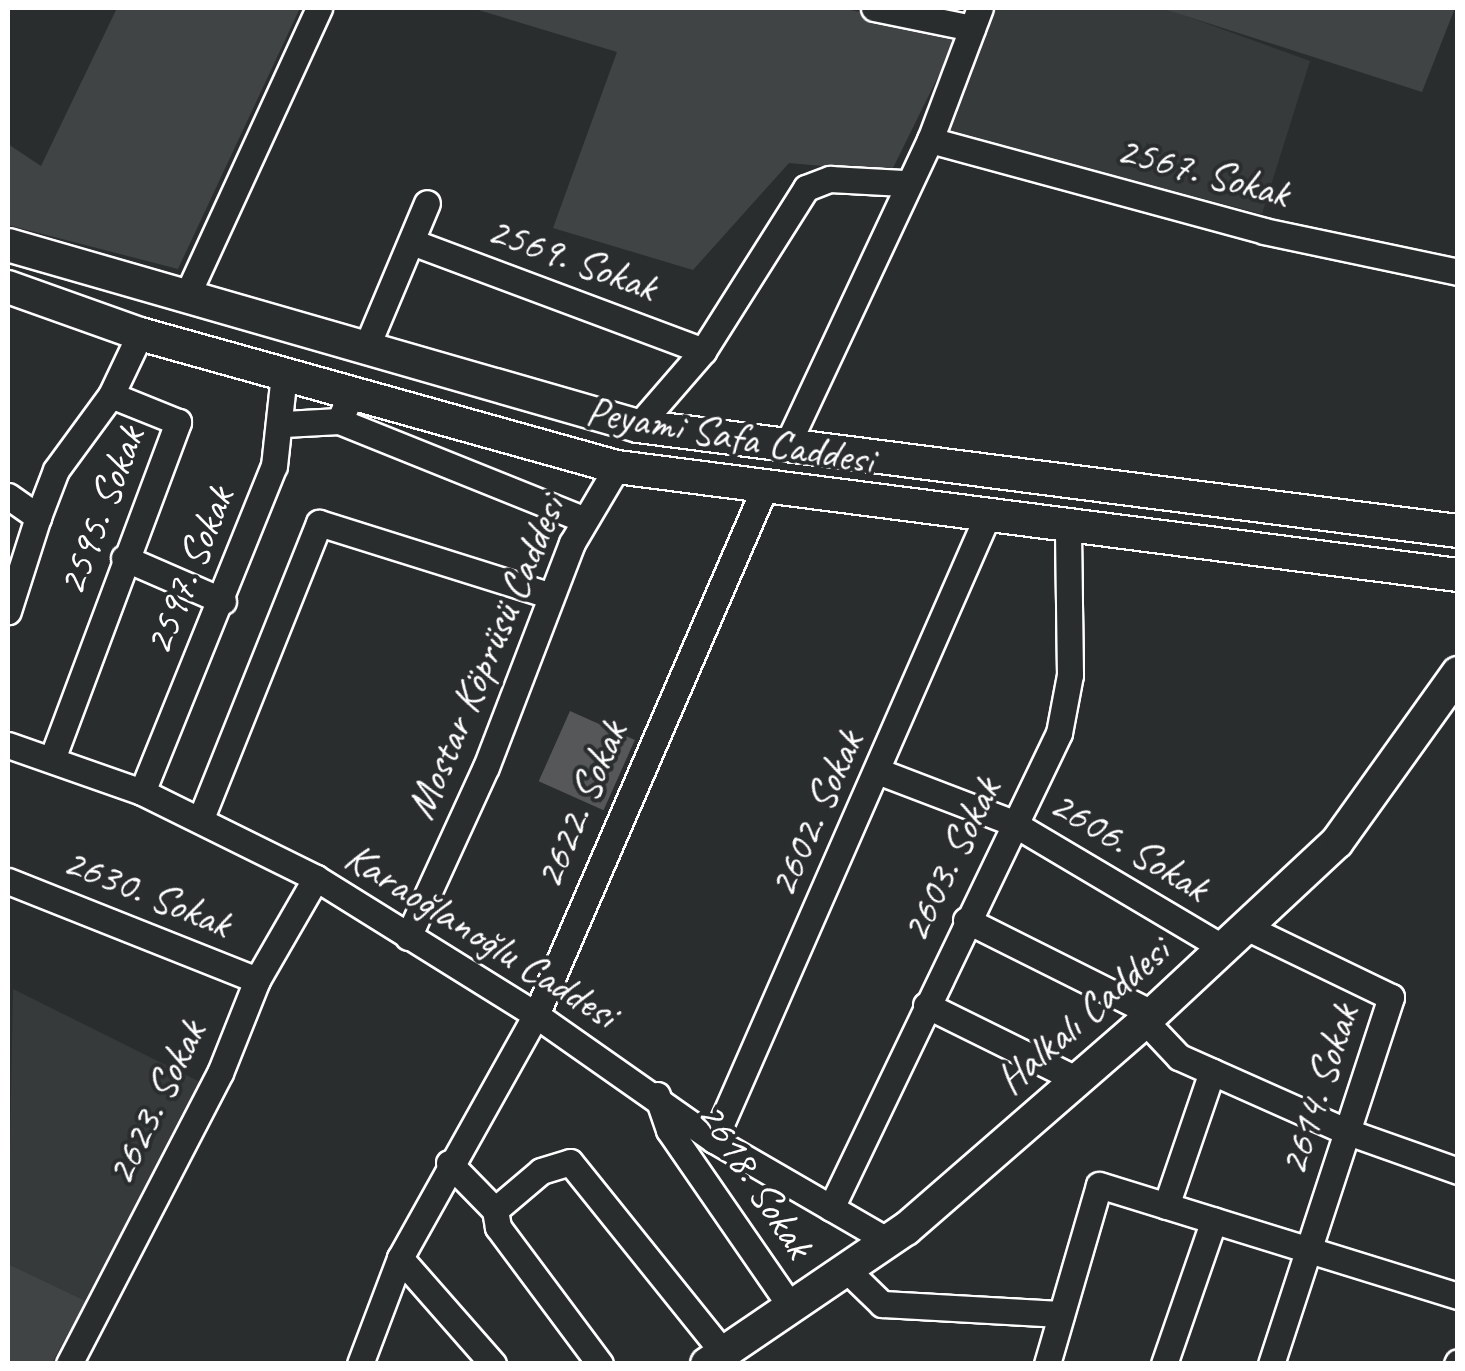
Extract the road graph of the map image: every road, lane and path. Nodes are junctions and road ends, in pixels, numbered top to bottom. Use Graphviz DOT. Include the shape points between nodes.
graph roads {
  1 [pos="319,8"];
  2 [pos="874,8"];
  3 [pos="976,18"];
  4 [pos="930,140"];
  5 [pos="903,183"];
  6 [pos="427,203"];
  7 [pos="412,242"];
  8 [pos="8,244"];
  9 [pos="1458,272"];
  10 [pos="8,287"];
  11 [pos="188,293"];
  12 [pos="140,334"];
  13 [pos="366,348"];
  14 [pos="704,351"];
  15 [pos="284,374"];
  16 [pos="352,390"];
  17 [pos="112,395"];
  18 [pos="339,422"];
  19 [pos="284,424"];
  20 [pos="638,426"];
  21 [pos="788,444"];
  22 [pos="616,467"];
  23 [pos="764,488"];
  24 [pos="8,496"];
  25 [pos="38,518"];
  26 [pos="986,519"];
  27 [pos="585,520"];
  28 [pos="1068,528"];
  29 [pos="1458,531"];
  30 [pos="124,558"];
  31 [pos="1458,575"];
  32 [pos="549,595"];
  33 [pos="222,602"];
  34 [pos="8,611"];
  35 [pos="1458,673"];
  36 [pos="8,744"];
  37 [pos="52,759"];
  38 [pos="880,772"];
  39 [pos="142,792"];
  40 [pos="201,818"];
  41 [pos="1011,822"];
  42 [pos="316,878"];
  43 [pos="8,881"];
  44 [pos="966,920"];
  45 [pos="408,937"];
  46 [pos="1235,938"];
  47 [pos="256,980"];
  48 [pos="926,1004"];
  49 [pos="536,1015"];
  50 [pos="1149,1017"];
  51 [pos="1212,1072"];
  52 [pos="1076,1080"];
  53 [pos="657,1095"];
  54 [pos="1345,1132"];
  55 [pos="714,1140"];
  56 [pos="449,1163"];
  57 [pos="1458,1171"];
  58 [pos="1166,1206"];
  59 [pos="830,1208"];
  60 [pos="495,1210"];
  61 [pos="1214,1220"];
  62 [pos="888,1242"];
  63 [pos="1310,1250"];
  64 [pos="400,1258"];
  65 [pos="848,1270"];
  66 [pos="1458,1296"];
  67 [pos="791,1307"];
  68 [pos="1061,1314"];
  69 [pos="716,1359"];
  70 [pos="362,1362"];
  71 [pos="70,1364"];
  72 [pos="492,1364"];
  73 [pos="600,1364"];
  74 [pos="1047,1364"];
  75 [pos="1164,1364"];
  76 [pos="1272,1364"];
  1 -- 11 [label="street"];
  2 -- 3 [label="street"];
  3 -- 4 [label="street"];
  4 -- 5 [label="street"];
  4 -- 9 [label="street, 2567. Sokak" via="1264,231"];
  5 -- 14 [label="street" via="830,178 806,188"];
  5 -- 21 [label="street"];
  6 -- 7 [label="street"];
  7 -- 13 [label="street"];
  7 -- 14 [label="street, 2569. Sokak"];
  8 -- 11 [label="main road, Peyami Safa Caddesi"];
  10 -- 12 [label="main road, Peyami Safa Caddesi"];
  11 -- 13 [label="main road, Peyami Safa Caddesi"];
  12 -- 15 [label="main road, Peyami Safa Caddesi"];
  12 -- 17 [label="street, 2595. Sokak"];
  13 -- 20 [label="main road, Peyami Safa Caddesi"];
  14 -- 20 [label="street"];
  15 -- 16 [label="main road, Peyami Safa Caddesi"];
  15 -- 19 [label="street, 2597. Sokak" via="278,396"];
  16 -- 18 [label="street"];
  16 -- 22 [label="main road, Peyami Safa Caddesi"];
  17 -- 25 [label="street" via="56,470"];
  17 -- 30 [label="street, 2595. Sokak" via="178,422"];
  18 -- 19 [label="street"];
  18 -- 27 [label="street"];
  19 -- 33 [label="street, 2597. Sokak"];
  20 -- 21 [label="main road, Peyami Safa Caddesi"];
  21 -- 29 [label="main road, Peyami Safa Caddesi"];
  22 -- 23 [label="main road, Peyami Safa Caddesi"];
  22 -- 27 [label="street, Mostar Köprüsü Caddesi"];
  23 -- 26 [label="main road, Peyami Safa Caddesi"];
  23 -- 49 [label="street, 2622. Sokak"];
  24 -- 25 [label="street"];
  25 -- 34 [label="street"];
  26 -- 28 [label="main road, Peyami Safa Caddesi"];
  26 -- 38 [label="street, 2602. Sokak"];
  27 -- 32 [label="street, Mostar Köprüsü Caddesi"];
  28 -- 31 [label="main road, Peyami Safa Caddesi"];
  28 -- 41 [label="street, 2603. Sokak" via="1070,675 1062,714"];
  30 -- 33 [label="street"];
  30 -- 37 [label="street, 2595. Sokak"];
  32 -- 40 [label="street" via="320,523"];
  32 -- 45 [label="street, Mostar Köprüsü Caddesi" via="486,767"];
  33 -- 39 [label="street, 2597. Sokak"];
  35 -- 46 [label="main road, Halkalı Caddesi" via="1337,842"];
  36 -- 37 [label="street, Karaoğlanoğlu Caddesi"];
  37 -- 39 [label="street, Karaoğlanoğlu Caddesi"];
  38 -- 41 [label="street, 2606. Sokak"];
  38 -- 55 [label="street, 2602. Sokak"];
  39 -- 40 [label="street, Karaoğlanoğlu Caddesi"];
  40 -- 42 [label="street, Karaoğlanoğlu Caddesi"];
  41 -- 44 [label="street, 2603. Sokak"];
  41 -- 46 [label="street, 2606. Sokak"];
  42 -- 45 [label="street, Karaoğlanoğlu Caddesi"];
  42 -- 47 [label="street, 2623. Sokak"];
  43 -- 47 [label="street, 2630. Sokak"];
  44 -- 48 [label="street, 2603. Sokak"];
  44 -- 50 [label="street"];
  45 -- 49 [label="street, Karaoğlanoğlu Caddesi"];
  46 -- 50 [label="main road, Halkalı Caddesi"];
  46 -- 54 [label="street, 2614. Sokak" via="1391,997"];
  47 -- 71 [label="street, 2623. Sokak" via="220,1074"];
  48 -- 52 [label="street"];
  48 -- 59 [label="street, 2603. Sokak"];
  49 -- 53 [label="street, Karaoğlanoğlu Caddesi"];
  49 -- 56 [label="street, 2622. Sokak"];
  50 -- 51 [label="street" via="1180,1057"];
  50 -- 52 [label="main road, Halkalı Caddesi"];
  51 -- 54 [label="street"];
  51 -- 58 [label="street"];
  52 -- 62 [label="main road, Halkalı Caddesi"];
  53 -- 55 [label="street, Karaoğlanoğlu Caddesi"];
  53 -- 67 [label="street, 2618. Sokak" via="668,1130"];
  54 -- 57 [label="street"];
  54 -- 63 [label="street, 2614. Sokak"];
  55 -- 59 [label="street, Karaoğlanoğlu Caddesi"];
  56 -- 60 [label="street"];
  56 -- 64 [label="street, 2622. Sokak"];
  58 -- 61 [label="street"];
  58 -- 68 [label="street" via="1099,1185"];
  59 -- 62 [label="street, Karaoğlanoğlu Caddesi"];
  60 -- 69 [label="street" via="541,1171 570,1162"];
  60 -- 73 [label="street" via="498,1227"];
  61 -- 63 [label="street"];
  61 -- 75 [label="street"];
  62 -- 65 [label="main road, Halkalı Caddesi"];
  63 -- 66 [label="street"];
  63 -- 76 [label="street, 2614. Sokak"];
  64 -- 70 [label="street, 2622. Sokak"];
  64 -- 72 [label="street"];
  65 -- 67 [label="main road, Halkalı Caddesi"];
  65 -- 68 [label="street" via="882,1304"];
  67 -- 69 [label="main road, Halkalı Caddesi"];
  68 -- 74 [label="street"];
}
